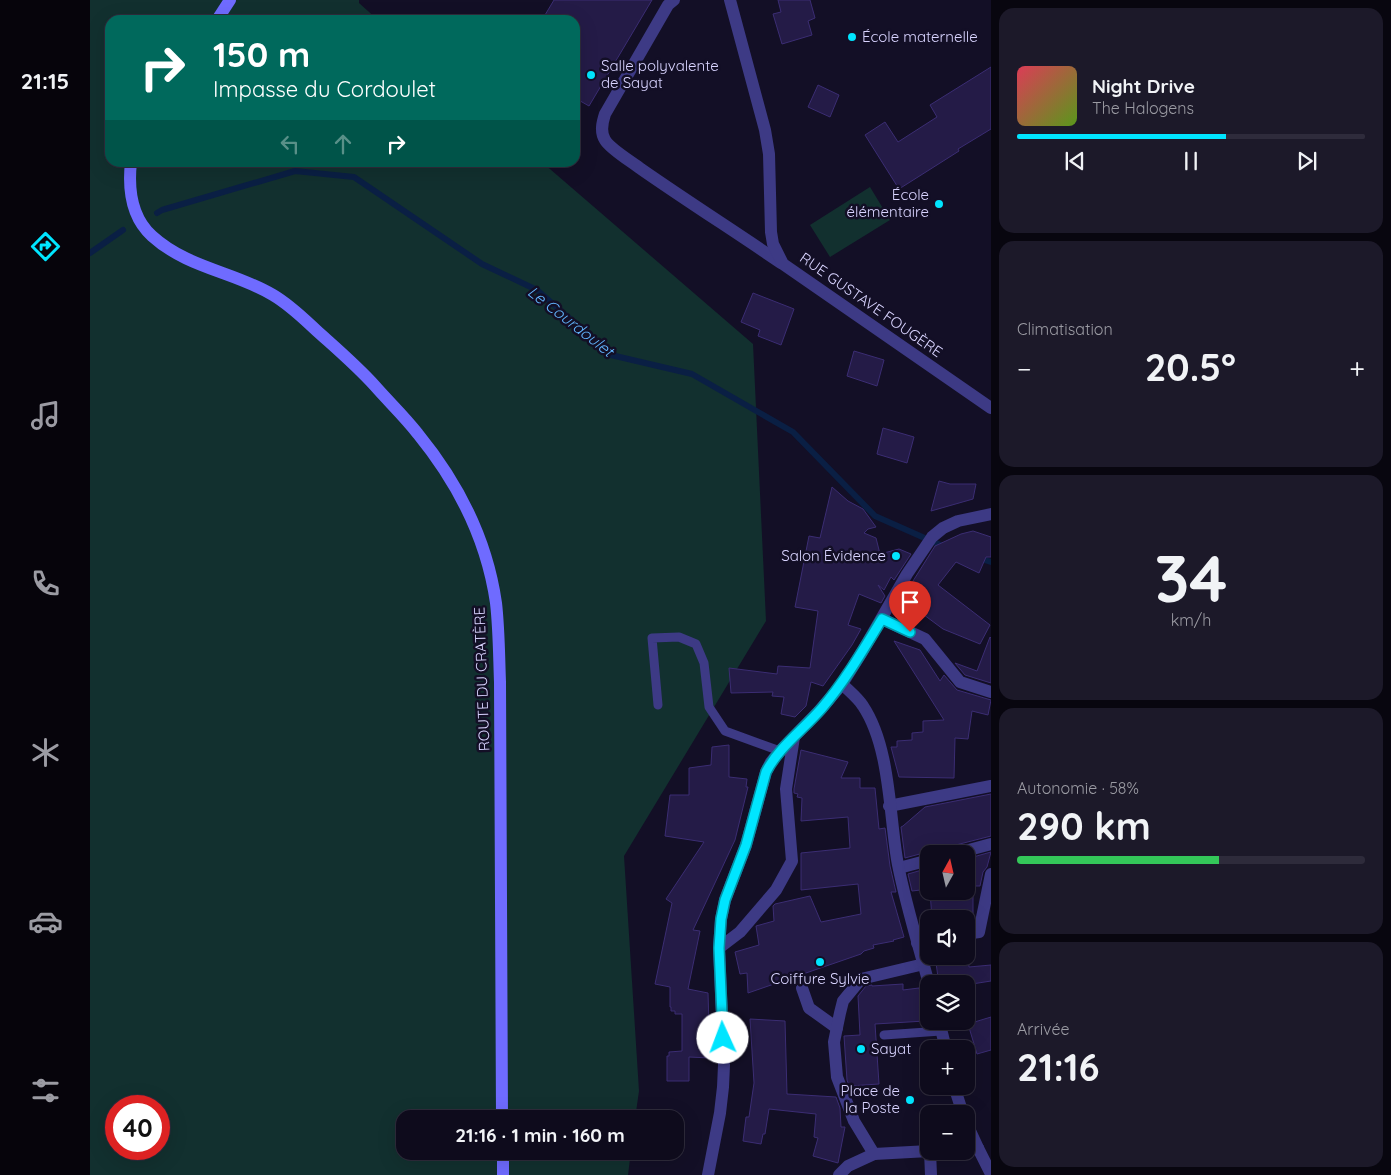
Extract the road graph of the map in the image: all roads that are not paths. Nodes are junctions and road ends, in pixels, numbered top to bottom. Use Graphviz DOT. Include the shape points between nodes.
graph roads {
  1 [pos="230,0"];
  2 [pos="674,0"];
  3 [pos="730,0"];
  4 [pos="221,15"];
  5 [pos="131,167"];
  6 [pos="783,264"];
  7 [pos="991,408"];
  8 [pos="991,514"];
  9 [pos="882,619"];
  10 [pos="842,684"];
  11 [pos="991,692"];
  12 [pos="658,705"];
  13 [pos="794,737"];
  14 [pos="780,751"];
  15 [pos="991,786"];
  16 [pos="890,806"];
  17 [pos="991,844"];
  18 [pos="975,848"];
  19 [pos="920,862"];
  20 [pos="899,868"];
  21 [pos="991,874"];
  22 [pos="920,933"];
  23 [pos="975,933"];
  24 [pos="719,948"];
  25 [pos="920,965"];
  26 [pos="802,988"];
  27 [pos="837,1028"];
  28 [pos="920,1029"];
  29 [pos="884,1035"];
  30 [pos="502,1110"];
  31 [pos="920,1151"];
  32 [pos="975,1152"];
  33 [pos="874,1154"];
  34 [pos="503,1160"];
  35 [pos="930,1160"];
  36 [pos="991,1174"];
  37 [pos="503,1175"];
  38 [pos="708,1175"];
  39 [pos="839,1175"];
  40 [pos="931,1175"];
  1 -- 4 [label="main road"];
  2 -- 6 [label="street" via="605,114 602,129 605,140 688,202"];
  3 -- 6 [label="street, RUE GUSTAVE FOUGÈRE" via="765,130 769,154 771,232"];
  5 -- 30 [label="main road, ROUTE DU CRATÈRE" via="130,189 134,206 140,221 152,236 202,266 264,290 301,316 358,368 418,433 469,512 490,574 499,643"];
  6 -- 7 [label="street, RUE GUSTAVE FOUGÈRE"];
  8 -- 9 [label="street" via="958,521 932,536"];
  9 -- 10 [label="street"];
  9 -- 11 [label="street" via="925,639 960,682"];
  10 -- 13 [label="street"];
  10 -- 16 [label="street" via="864,707 878,739"];
  12 -- 14 [label="lane" via="652,638 679,637 696,644 704,663 709,707 725,732"];
  13 -- 14 [label="street"];
  13 -- 24 [label="street" via="786,788 792,860 776,890 740,932"];
  14 -- 24 [label="street" via="766,772 746,845 725,900"];
  15 -- 16 [label="street"];
  16 -- 20 [label="street"];
  17 -- 18 [label="street"];
  19 -- 20 [label="street"];
  20 -- 22 [label="street"];
  21 -- 23 [label="street" via="979,932"];
  24 -- 38 [label="street" via="723,1087"];
  25 -- 27 [label="street" via="861,979 843,1001"];
  26 -- 27 [label="street" via="809,1008"];
  27 -- 33 [label="street" via="834,1042 837,1077 854,1121"];
  28 -- 29 [label="lane"];
  31 -- 33 [label="street"];
  32 -- 36 [label="street"];
  33 -- 39 [label="street" via="848,1166"];
  34 -- 37 [label="main road"];
  35 -- 40 [label="street"];
}
